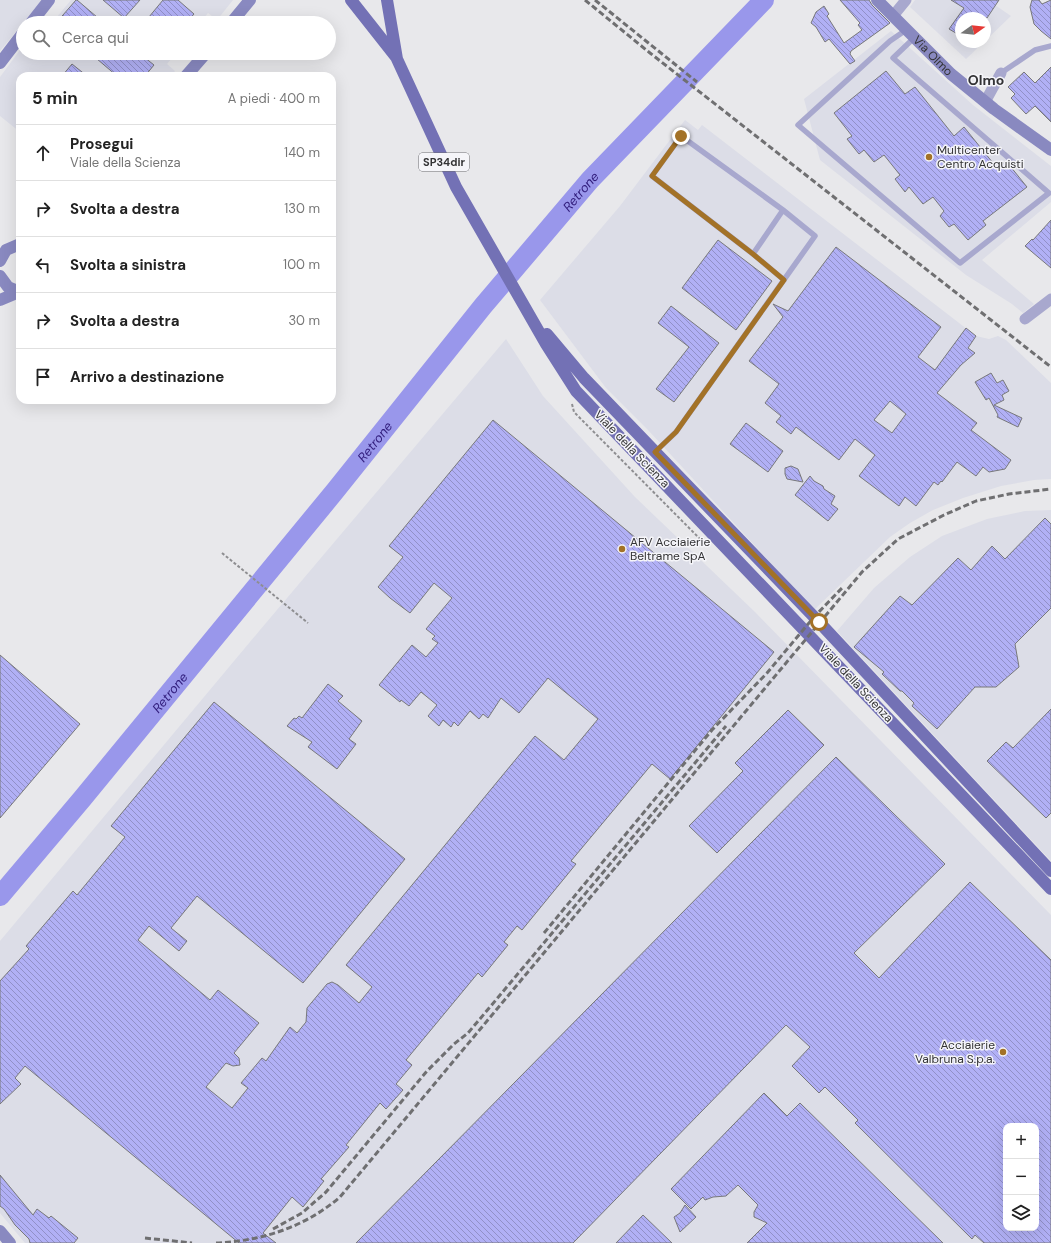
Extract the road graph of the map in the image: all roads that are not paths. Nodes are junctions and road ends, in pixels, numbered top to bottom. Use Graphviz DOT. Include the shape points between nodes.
graph roads {
  1 [pos="49,0"];
  2 [pos="250,0"];
  3 [pos="351,0"];
  4 [pos="387,0"];
  5 [pos="877,0"];
  6 [pos="906,0"];
  7 [pos="36,16"];
  8 [pos="237,16"];
  9 [pos="893,16"];
  10 [pos="910,34"];
  11 [pos="16,42"];
  12 [pos="1051,46"];
  13 [pos="397,58"];
  14 [pos="200,60"];
  15 [pos="0,63"];
  16 [pos="189,72"];
  17 [pos="1001,73"];
  18 [pos="985,102"];
  19 [pos="1051,150"];
  20 [pos="783,210"];
  21 [pos="16,246"];
  22 [pos="2,252"];
  23 [pos="753,254"];
  24 [pos="0,276"];
  25 [pos="784,280"];
  26 [pos="16,290"];
  27 [pos="16,294"];
  28 [pos="1051,299"];
  29 [pos="0,300"];
  30 [pos="527,310"];
  31 [pos="1025,319"];
  32 [pos="655,452"];
  33 [pos="1051,871"];
  34 [pos="1051,889"];
  35 [pos="0,1231"];
  36 [pos="10,1243"];
  1 -- 7 [label="main road"];
  2 -- 8 [label="main road"];
  3 -- 13 [label="main road, SP34dir"];
  4 -- 13 [label="main road, SP34dir"];
  5 -- 9 [label="main road, Via Olmo"];
  6 -- 9 [label="street"];
  9 -- 10 [label="main road, Via Olmo"];
  10 -- 10 [label="lane" via="890,41 798,125 960,262 1049,193 893,58"];
  10 -- 18 [label="main road, Via Olmo" via="951,74"];
  11 -- 15 [label="main road"];
  12 -- 17 [label="lane" via="1035,50"];
  13 -- 30 [label="main road, Viale della Scienza / SP34dir" via="456,187"];
  14 -- 16 [label="main road"];
  17 -- 18 [label="street"];
  18 -- 19 [label="main road, Via Olmo"];
  20 -- 23 [label="lane"];
  20 -- 23 [label="lane" via="681,136 652,176"];
  20 -- 25 [label="lane" via="815,236"];
  21 -- 22 [label="main road"];
  23 -- 25 [label="lane"];
  24 -- 26 [label="main road" via="8,287"];
  25 -- 32 [label="lane" via="676,432"];
  27 -- 29 [label="main road"];
  28 -- 31 [label="street"];
  30 -- 32 [label="main road, Viale della Scienza" via="584,378"];
  30 -- 34 [label="main road, Viale della Scienza" via="576,391"];
  32 -- 33 [label="main road, Viale della Scienza" via="819,622"];
  35 -- 36 [label="main road"];
}
